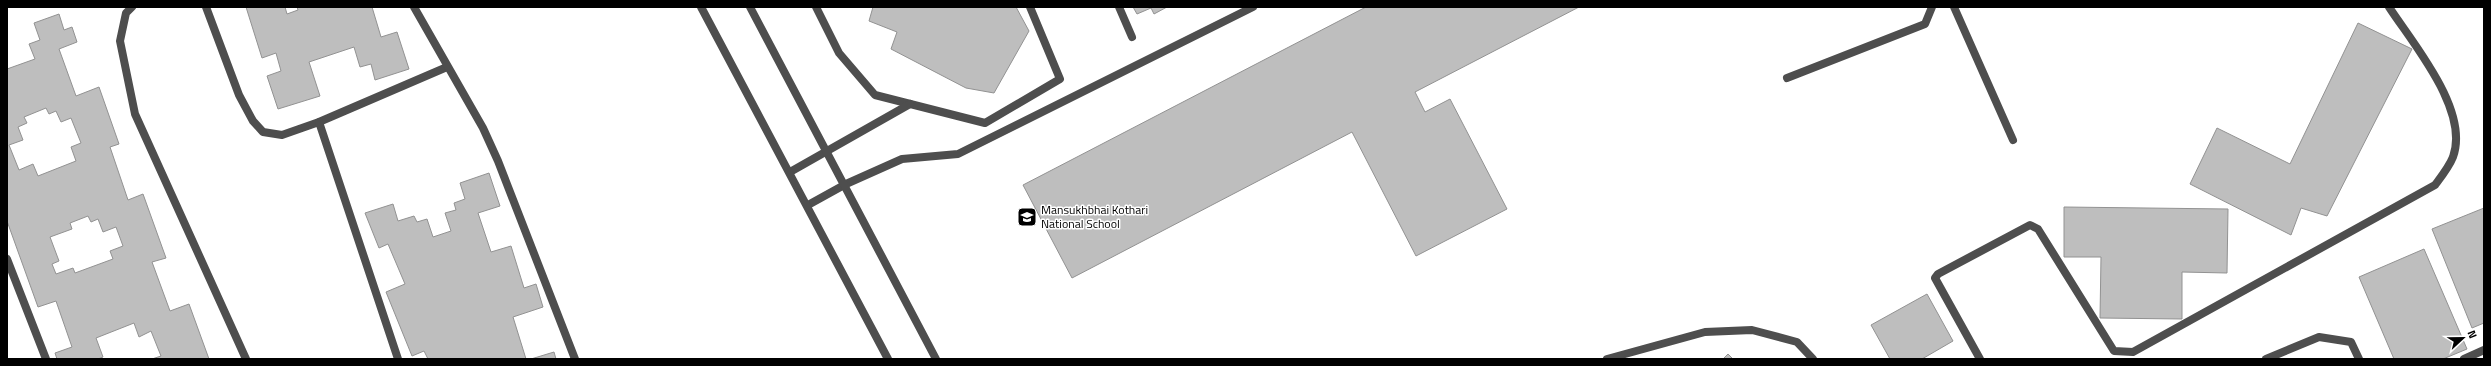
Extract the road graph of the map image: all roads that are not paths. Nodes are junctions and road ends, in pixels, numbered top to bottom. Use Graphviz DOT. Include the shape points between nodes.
graph roads {
  1 [pos="132,7"];
  2 [pos="206,7"];
  3 [pos="414,7"];
  4 [pos="701,7"];
  5 [pos="750,7"];
  6 [pos="816,7"];
  7 [pos="1030,7"];
  8 [pos="1119,7"];
  9 [pos="1253,7"];
  10 [pos="1932,7"];
  11 [pos="1954,7"];
  12 [pos="2389,7"];
  13 [pos="1132,37"];
  14 [pos="447,67"];
  15 [pos="1787,78"];
  16 [pos="910,104"];
  17 [pos="319,122"];
  18 [pos="2013,140"];
  19 [pos="828,150"];
  20 [pos="790,172"];
  21 [pos="846,184"];
  22 [pos="808,205"];
  23 [pos="7,259"];
  24 [pos="2484,350"];
  25 [pos="46,359"];
  26 [pos="246,359"];
  27 [pos="398,359"];
  28 [pos="575,359"];
  29 [pos="888,359"];
  30 [pos="936,359"];
  31 [pos="1607,359"];
  32 [pos="1814,359"];
  33 [pos="1980,359"];
  34 [pos="2266,359"];
  35 [pos="2359,359"];
  36 [pos="2464,359"];
  1 -- 26 [label="street" via="126,13 120,41 135,114"];
  2 -- 17 [label="street" via="240,96 253,121 263,132 282,135"];
  3 -- 14 [label="street"];
  4 -- 20 [label="street"];
  5 -- 19 [label="street"];
  6 -- 16 [label="street" via="839,53 875,95"];
  7 -- 16 [label="street" via="1060,79 985,122"];
  8 -- 13 [label="street"];
  9 -- 21 [label="street" via="958,154 902,159"];
  10 -- 15 [label="street" via="1925,24"];
  11 -- 18 [label="street"];
  12 -- 33 [label="street" via="2442,88 2455,121 2456,140 2453,157 2435,185 2133,352 2114,351 2038,229 2030,225 1938,274 1935,278"];
  14 -- 17 [label="street"];
  14 -- 28 [label="street" via="483,128 498,161"];
  16 -- 19 [label="street"];
  17 -- 27 [label="street"];
  19 -- 20 [label="street"];
  19 -- 21 [label="street"];
  20 -- 22 [label="street"];
  21 -- 22 [label="street"];
  21 -- 30 [label="street"];
  22 -- 29 [label="street"];
  23 -- 25 [label="street"];
  24 -- 36 [label="street"];
  31 -- 32 [label="street" via="1705,332 1752,330 1797,342"];
  34 -- 35 [label="street" via="2319,336 2351,342"];
}
